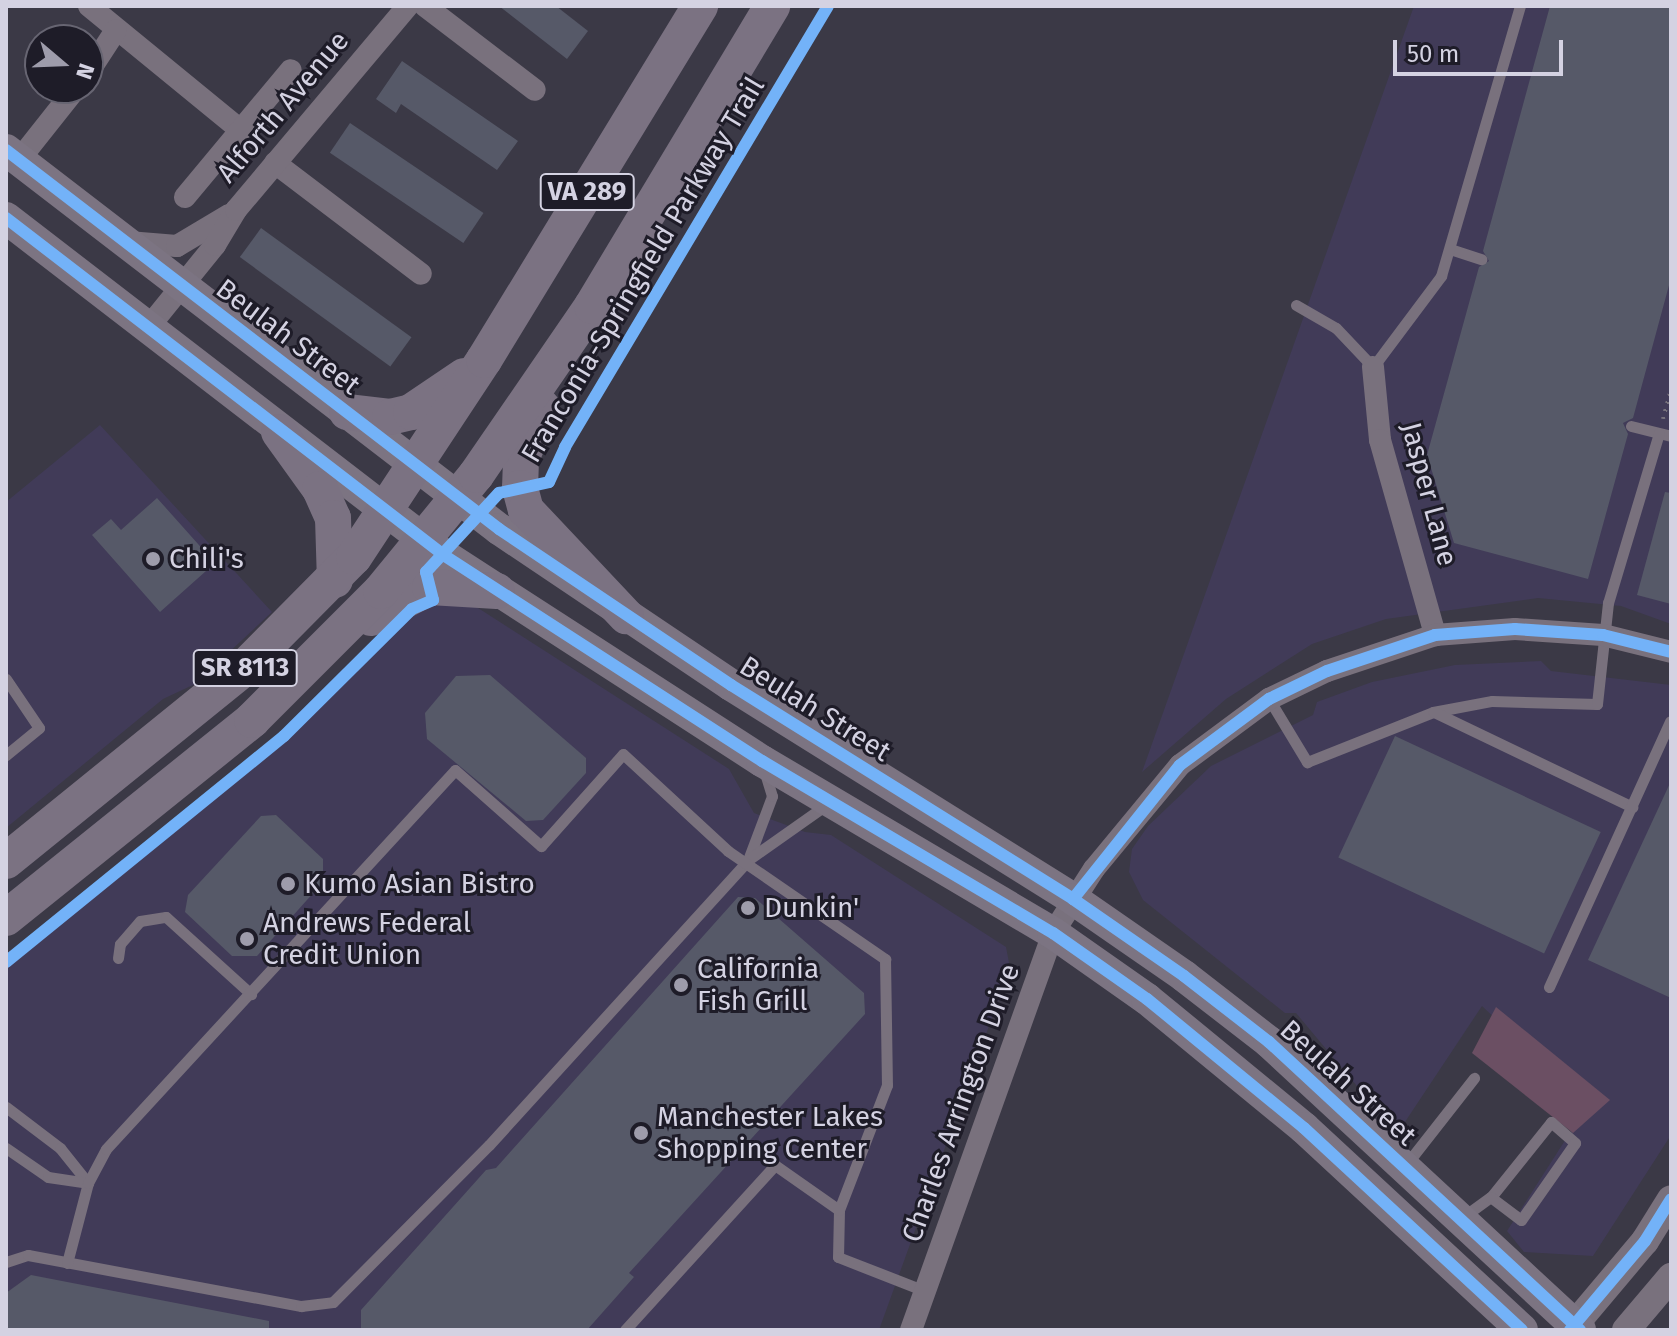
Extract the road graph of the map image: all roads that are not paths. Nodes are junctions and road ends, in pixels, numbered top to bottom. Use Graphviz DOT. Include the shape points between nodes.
graph roads {
  1 [pos="89,6"];
  2 [pos="408,6"];
  3 [pos="425,6"];
  4 [pos="700,6"];
  5 [pos="772,6"];
  6 [pos="1520,6"];
  7 [pos="116,30"];
  8 [pos="104,48"];
  9 [pos="291,70"];
  10 [pos="535,90"];
  11 [pos="61,104"];
  12 [pos="238,128"];
  13 [pos="12,155"];
  14 [pos="275,163"];
  15 [pos="185,197"];
  16 [pos="236,210"];
  17 [pos="6,218"];
  18 [pos="126,242"];
  19 [pos="1450,249"];
  20 [pos="1481,259"];
  21 [pos="421,274"];
  22 [pos="182,286"];
  23 [pos="1296,305"];
  24 [pos="592,306"];
  25 [pos="147,329"];
  26 [pos="484,360"];
  27 [pos="1373,367"];
  28 [pos="347,412"];
  29 [pos="1631,426"];
  30 [pos="279,432"];
  31 [pos="1665,434"];
  32 [pos="416,466"];
  33 [pos="458,497"];
  34 [pos="386,512"];
  35 [pos="423,540"];
  36 [pos="335,580"];
  37 [pos="497,591"];
  38 [pos="626,616"];
  39 [pos="1435,635"];
  40 [pos="1603,635"];
  41 [pos="336,641"];
  42 [pos="1671,652"];
  43 [pos="6,679"];
  44 [pos="1269,699"];
  45 [pos="1433,712"];
  46 [pos="1670,721"];
  47 [pos="6,755"];
  48 [pos="762,761"];
  49 [pos="832,802"];
  50 [pos="1632,807"];
  51 [pos="748,860"];
  52 [pos="6,861"];
  53 [pos="1073,899"];
  54 [pos="6,918"];
  55 [pos="1053,933"];
  56 [pos="118,958"];
  57 [pos="1549,987"];
  58 [pos="251,994"];
  59 [pos="1474,1078"];
  60 [pos="6,1107"];
  61 [pos="6,1148"];
  62 [pos="1405,1166"];
  63 [pos="88,1183"];
  64 [pos="1491,1197"];
  65 [pos="1671,1199"];
  66 [pos="839,1210"];
  67 [pos="1461,1219"];
  68 [pos="6,1262"];
  69 [pos="67,1263"];
  70 [pos="1671,1277"];
  71 [pos="925,1291"];
  72 [pos="1575,1328"];
  73 [pos="625,1330"];
  74 [pos="911,1330"];
  75 [pos="1522,1330"];
  76 [pos="1626,1330"];
  1 -- 7 [label="street"];
  2 -- 14 [label="street, Alforth Avenue"];
  3 -- 10 [label="street"];
  4 -- 26 [label="main road, VA 289"];
  5 -- 24 [label="main road, VA 289"];
  6 -- 19 [label="lane"];
  7 -- 8 [label="street"];
  7 -- 12 [label="street"];
  9 -- 12 [label="street"];
  11 -- 13 [label="street"];
  12 -- 15 [label="street"];
  13 -- 18 [label="main road, Beulah Street"];
  14 -- 16 [label="street, Alforth Avenue"];
  14 -- 21 [label="street"];
  16 -- 18 [label="street, Alforth Avenue" via="189,242 164,247"];
  16 -- 22 [label="street, Alforth Avenue"];
  17 -- 25 [label="main road"];
  18 -- 22 [label="main road, Beulah Street"];
  19 -- 20 [label="lane"];
  19 -- 27 [label="lane" via="1441,276"];
  22 -- 25 [label="street, Alforth Avenue"];
  22 -- 28 [label="main road, Beulah Street"];
  23 -- 27 [label="lane" via="1336,328"];
  24 -- 33 [label="main road, VA 289"];
  24 -- 38 [label="main road" via="527,437 520,488 533,522"];
  25 -- 30 [label="main road"];
  26 -- 28 [label="main road" via="411,412 390,417"];
  26 -- 32 [label="main road, VA 289"];
  27 -- 39 [label="street, Jasper Lane" via="1380,440"];
  28 -- 32 [label="main road, Beulah Street"];
  29 -- 31 [label="lane"];
  30 -- 34 [label="main road"];
  30 -- 36 [label="main road" via="330,509"];
  31 -- 40 [label="lane"];
  32 -- 33 [label="main road, Beulah Street"];
  32 -- 34 [label="main road, SR 8113"];
  33 -- 35 [label="main road, SR 8113"];
  33 -- 38 [label="main road, Beulah Street"];
  34 -- 35 [label="main road"];
  34 -- 36 [label="main road, SR 8113"];
  35 -- 37 [label="main road"];
  35 -- 41 [label="main road, SR 8113"];
  36 -- 52 [label="main road, SR 8113" via="220,689"];
  37 -- 41 [label="main road" via="457,586 418,590"];
  37 -- 48 [label="main road"];
  38 -- 53 [label="main road, Beulah Street"];
  39 -- 40 [label="street, Charles Arrington Drive" via="1515,629"];
  39 -- 44 [label="street, Charles Arrington Drive" via="1327,671"];
  40 -- 42 [label="street, Charles Arrington Drive"];
  40 -- 45 [label="lane" via="1597,704 1492,701"];
  41 -- 54 [label="main road, SR 8113" via="229,740"];
  43 -- 47 [label="lane" via="39,728"];
  44 -- 45 [label="lane" via="1307,762"];
  44 -- 53 [label="street, Charles Arrington Drive" via="1180,765"];
  45 -- 50 [label="lane"];
  46 -- 50 [label="lane"];
  48 -- 49 [label="main road"];
  48 -- 51 [label="lane" via="772,796"];
  49 -- 51 [label="lane"];
  49 -- 55 [label="main road"];
  50 -- 57 [label="lane"];
  51 -- 58 [label="lane" via="728,851 623,754 541,846 455,770"];
  51 -- 66 [label="lane" via="885,959 887,1085"];
  51 -- 69 [label="lane" via="489,1145 333,1302 301,1306"];
  53 -- 55 [label="street, Charles Arrington Drive"];
  53 -- 62 [label="main road, Beulah Street" via="1269,1042"];
  55 -- 71 [label="street, Charles Arrington Drive"];
  55 -- 75 [label="main road" via="1147,999 1304,1128"];
  56 -- 58 [label="lane" via="120,944 140,921 166,917"];
  58 -- 63 [label="lane" via="106,1149"];
  59 -- 62 [label="lane"];
  60 -- 63 [label="lane" via="60,1148"];
  61 -- 63 [label="lane" via="48,1177"];
  62 -- 67 [label="main road, Beulah Street"];
  63 -- 69 [label="lane"];
  64 -- 64 [label="lane" via="1521,1220 1575,1143 1551,1122"];
  64 -- 67 [label="lane"];
  65 -- 72 [label="street" via="1645,1241"];
  66 -- 71 [label="lane" via="838,1257"];
  66 -- 73 [label="lane" via="775,1165"];
  67 -- 72 [label="main road, Beulah Street"];
  68 -- 69 [label="lane" via="28,1255"];
  70 -- 76 [label="street"];
  71 -- 74 [label="street, Charles Arrington Drive"];
}
